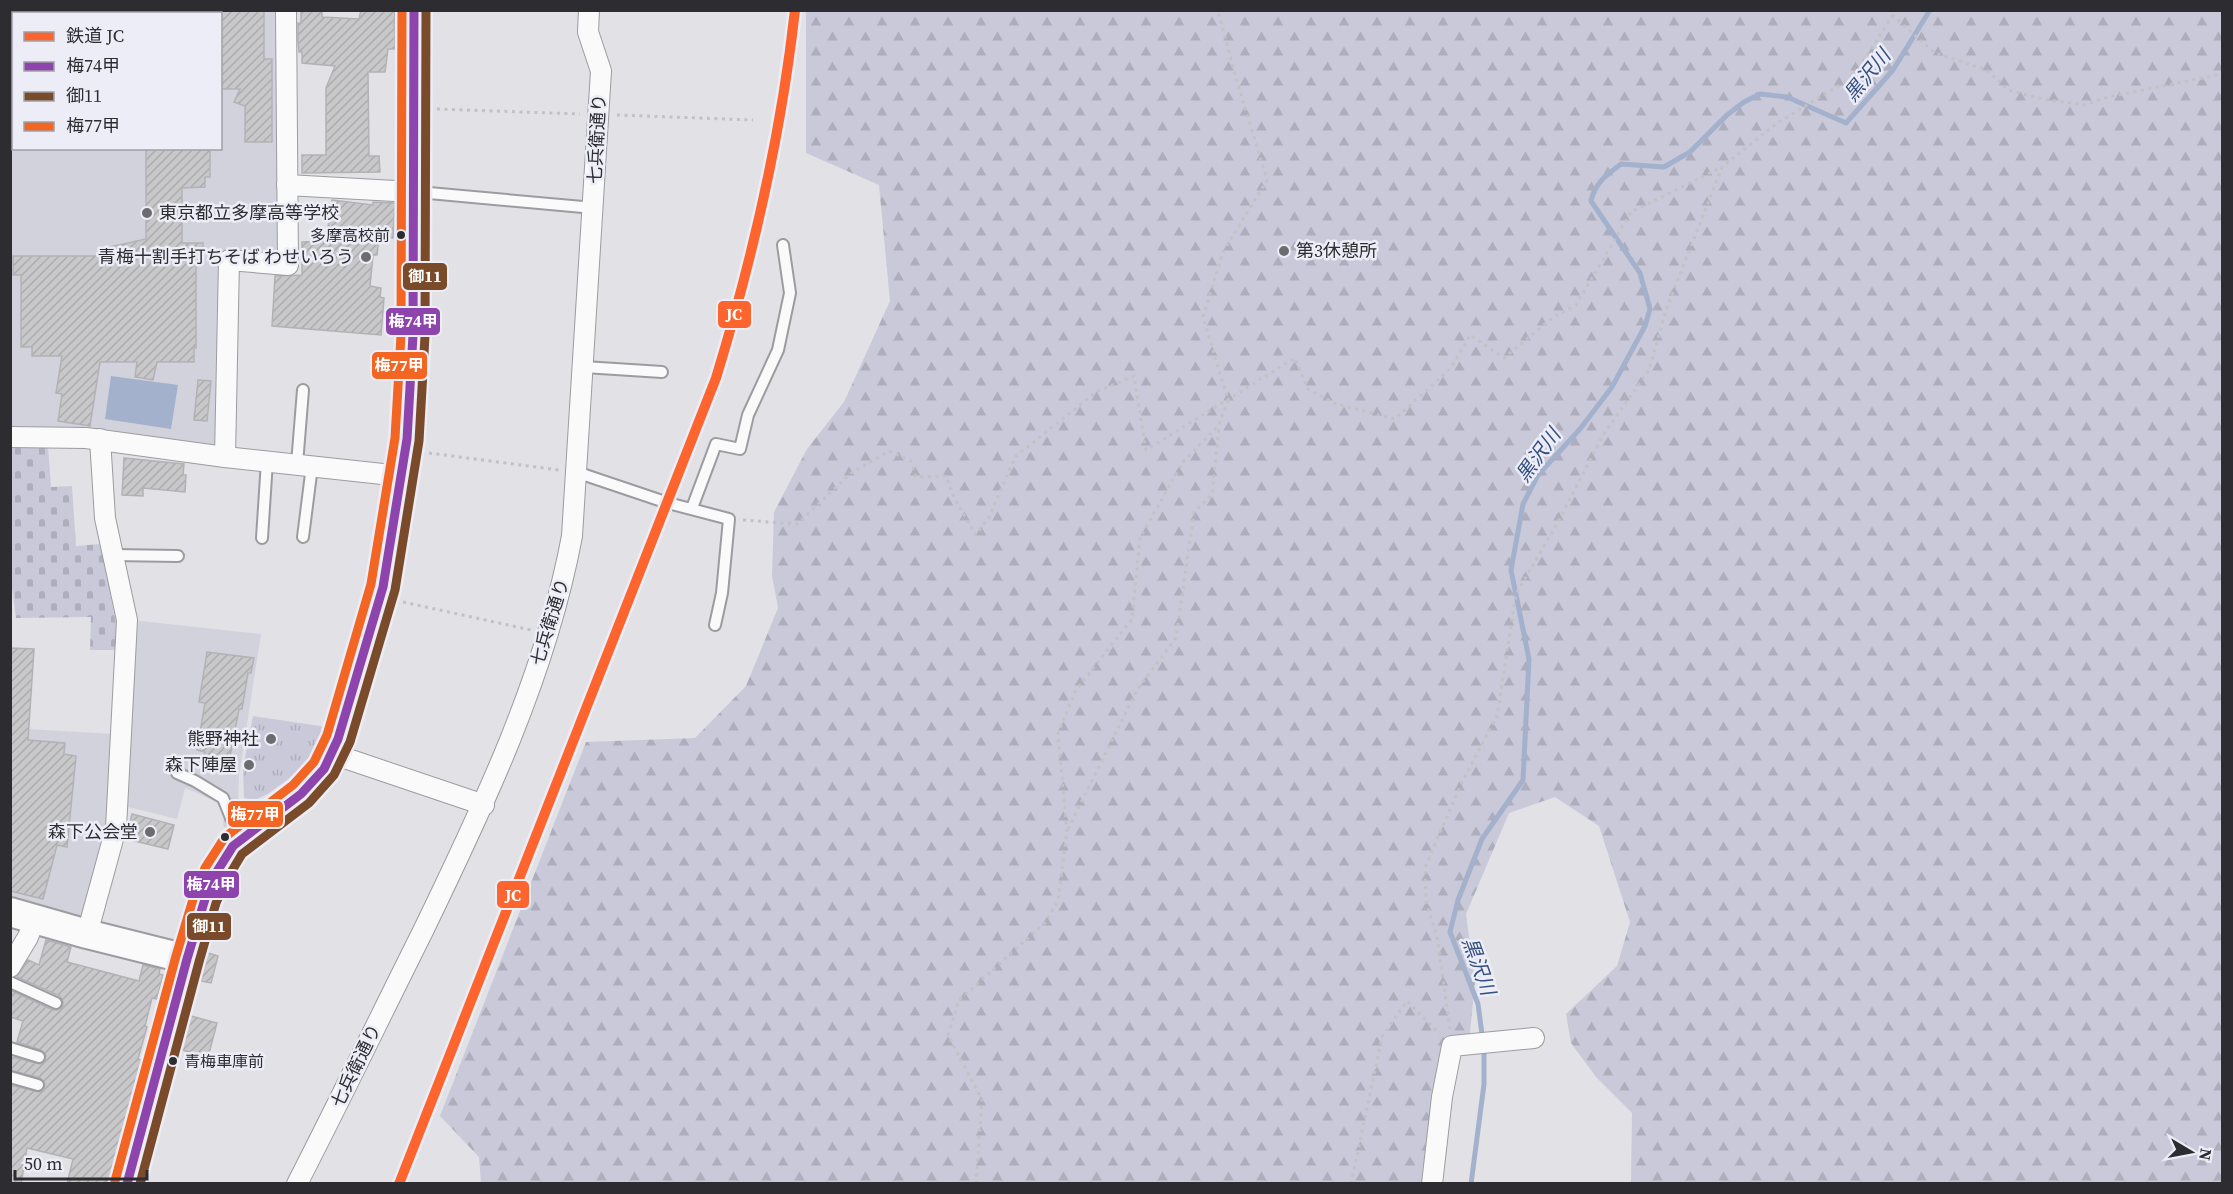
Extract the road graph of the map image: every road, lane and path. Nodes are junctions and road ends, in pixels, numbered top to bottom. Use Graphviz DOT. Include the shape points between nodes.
graph roads {
  1 [pos="286,10"];
  2 [pos="414,10"];
  3 [pos="589,10"];
  4 [pos="1218,10"];
  5 [pos="1896,10"];
  6 [pos="1892,15"];
  7 [pos="2223,74"];
  8 [pos="1722,167"];
  9 [pos="287,185"];
  10 [pos="413,192"];
  11 [pos="594,208"];
  12 [pos="783,245"];
  13 [pos="584,367"];
  14 [pos="662,372"];
  15 [pos="303,390"];
  16 [pos="1228,400"];
  17 [pos="1219,425"];
  18 [pos="10,437"];
  19 [pos="100,440"];
  20 [pos="225,457"];
  21 [pos="267,461"];
  22 [pos="403,463"];
  23 [pos="304,465"];
  24 [pos="576,472"];
  25 [pos="692,508"];
  26 [pos="729,519"];
  27 [pos="303,537"];
  28 [pos="262,538"];
  29 [pos="113,555"];
  30 [pos="178,556"];
  31 [pos="380,597"];
  32 [pos="715,625"];
  33 [pos="548,634"];
  34 [pos="333,754"];
  35 [pos="177,773"];
  36 [pos="484,805"];
  37 [pos="1067,831"];
  38 [pos="243,836"];
  39 [pos="23,915"];
  40 [pos="87,934"];
  41 [pos="187,959"];
  42 [pos="10,967"];
  43 [pos="10,982"];
  44 [pos="56,1003"];
  45 [pos="1534,1038"];
  46 [pos="1462,1045"];
  47 [pos="10,1047"];
  48 [pos="39,1057"];
  49 [pos="10,1077"];
  50 [pos="38,1085"];
  51 [pos="127,1184"];
  52 [pos="297,1184"];
  53 [pos="976,1184"];
  54 [pos="1351,1184"];
  55 [pos="1432,1184"];
  1 -- 9 [label="street"];
  2 -- 10 [label="highway"];
  3 -- 11 [label="street, 七兵衛通り" via="588,32 601,71"];
  4 -- 16 [label="path" via="1267,180 1223,252 1203,317"];
  5 -- 6 [label="path"];
  6 -- 7 [label="path" via="1935,53 1987,70 2008,90 2042,99 2084,105"];
  6 -- 8 [label="path" via="1854,76 1776,124"];
  8 -- 16 [label="path" via="1630,212 1576,305 1552,318 1504,358 1470,335 1451,368 1395,419 1336,404 1308,389 1295,358"];
  8 -- 46 [label="path" via="1666,310 1649,370 1603,435 1516,594 1497,716 1462,782 1425,867 1426,902"];
  9 -- 10 [label="street"];
  9 -- 20 [label="street" via="288,265 230,260"];
  10 -- 11 [label="lane"];
  10 -- 22 [label="highway" via="413,335"];
  11 -- 13 [label="street, 七兵衛通り"];
  12 -- 25 [label="lane" via="790,293 778,351 748,415 740,449 716,444"];
  13 -- 14 [label="lane"];
  13 -- 24 [label="street, 七兵衛通り"];
  15 -- 23 [label="lane"];
  16 -- 17 [label="path"];
  16 -- 26 [label="path" via="1146,450 1134,376 1096,392 1015,457 989,517 975,535 946,476 916,477 911,461 889,451 851,473 797,524"];
  17 -- 37 [label="path" via="1212,495 1194,512 1176,638 1137,690"];
  17 -- 37 [label="path" via="1184,462 1140,538 1132,619 1076,690 1058,733"];
  18 -- 19 [label="street"];
  19 -- 20 [label="street"];
  19 -- 29 [label="street" via="105,518"];
  20 -- 21 [label="street"];
  21 -- 23 [label="street"];
  21 -- 28 [label="lane"];
  22 -- 23 [label="street"];
  22 -- 24 [label="path"];
  22 -- 31 [label="highway"];
  23 -- 27 [label="lane"];
  24 -- 25 [label="lane"];
  24 -- 33 [label="street, 七兵衛通り" via="572,536"];
  25 -- 26 [label="lane"];
  26 -- 32 [label="lane"];
  29 -- 30 [label="lane"];
  29 -- 40 [label="street" via="127,620 118,804 111,851"];
  31 -- 33 [label="path"];
  31 -- 34 [label="highway"];
  33 -- 36 [label="street, 七兵衛通り"];
  34 -- 36 [label="street"];
  34 -- 38 [label="highway" via="301,794"];
  35 -- 38 [label="lane" via="223,798"];
  36 -- 52 [label="street, 七兵衛通り"];
  37 -- 53 [label="path" via="1058,901 1045,922 959,1000 948,1035 982,1100"];
  38 -- 41 [label="highway" via="216,873"];
  39 -- 40 [label="street"];
  39 -- 42 [label="street" via="28,937"];
  40 -- 41 [label="street"];
  41 -- 51 [label="highway"];
  43 -- 44 [label="lane"];
  45 -- 46 [label="street"];
  46 -- 54 [label="path" via="1407,1001 1382,1037"];
  46 -- 55 [label="street" via="1442,1097"];
  47 -- 48 [label="lane"];
  49 -- 50 [label="lane"];
}
